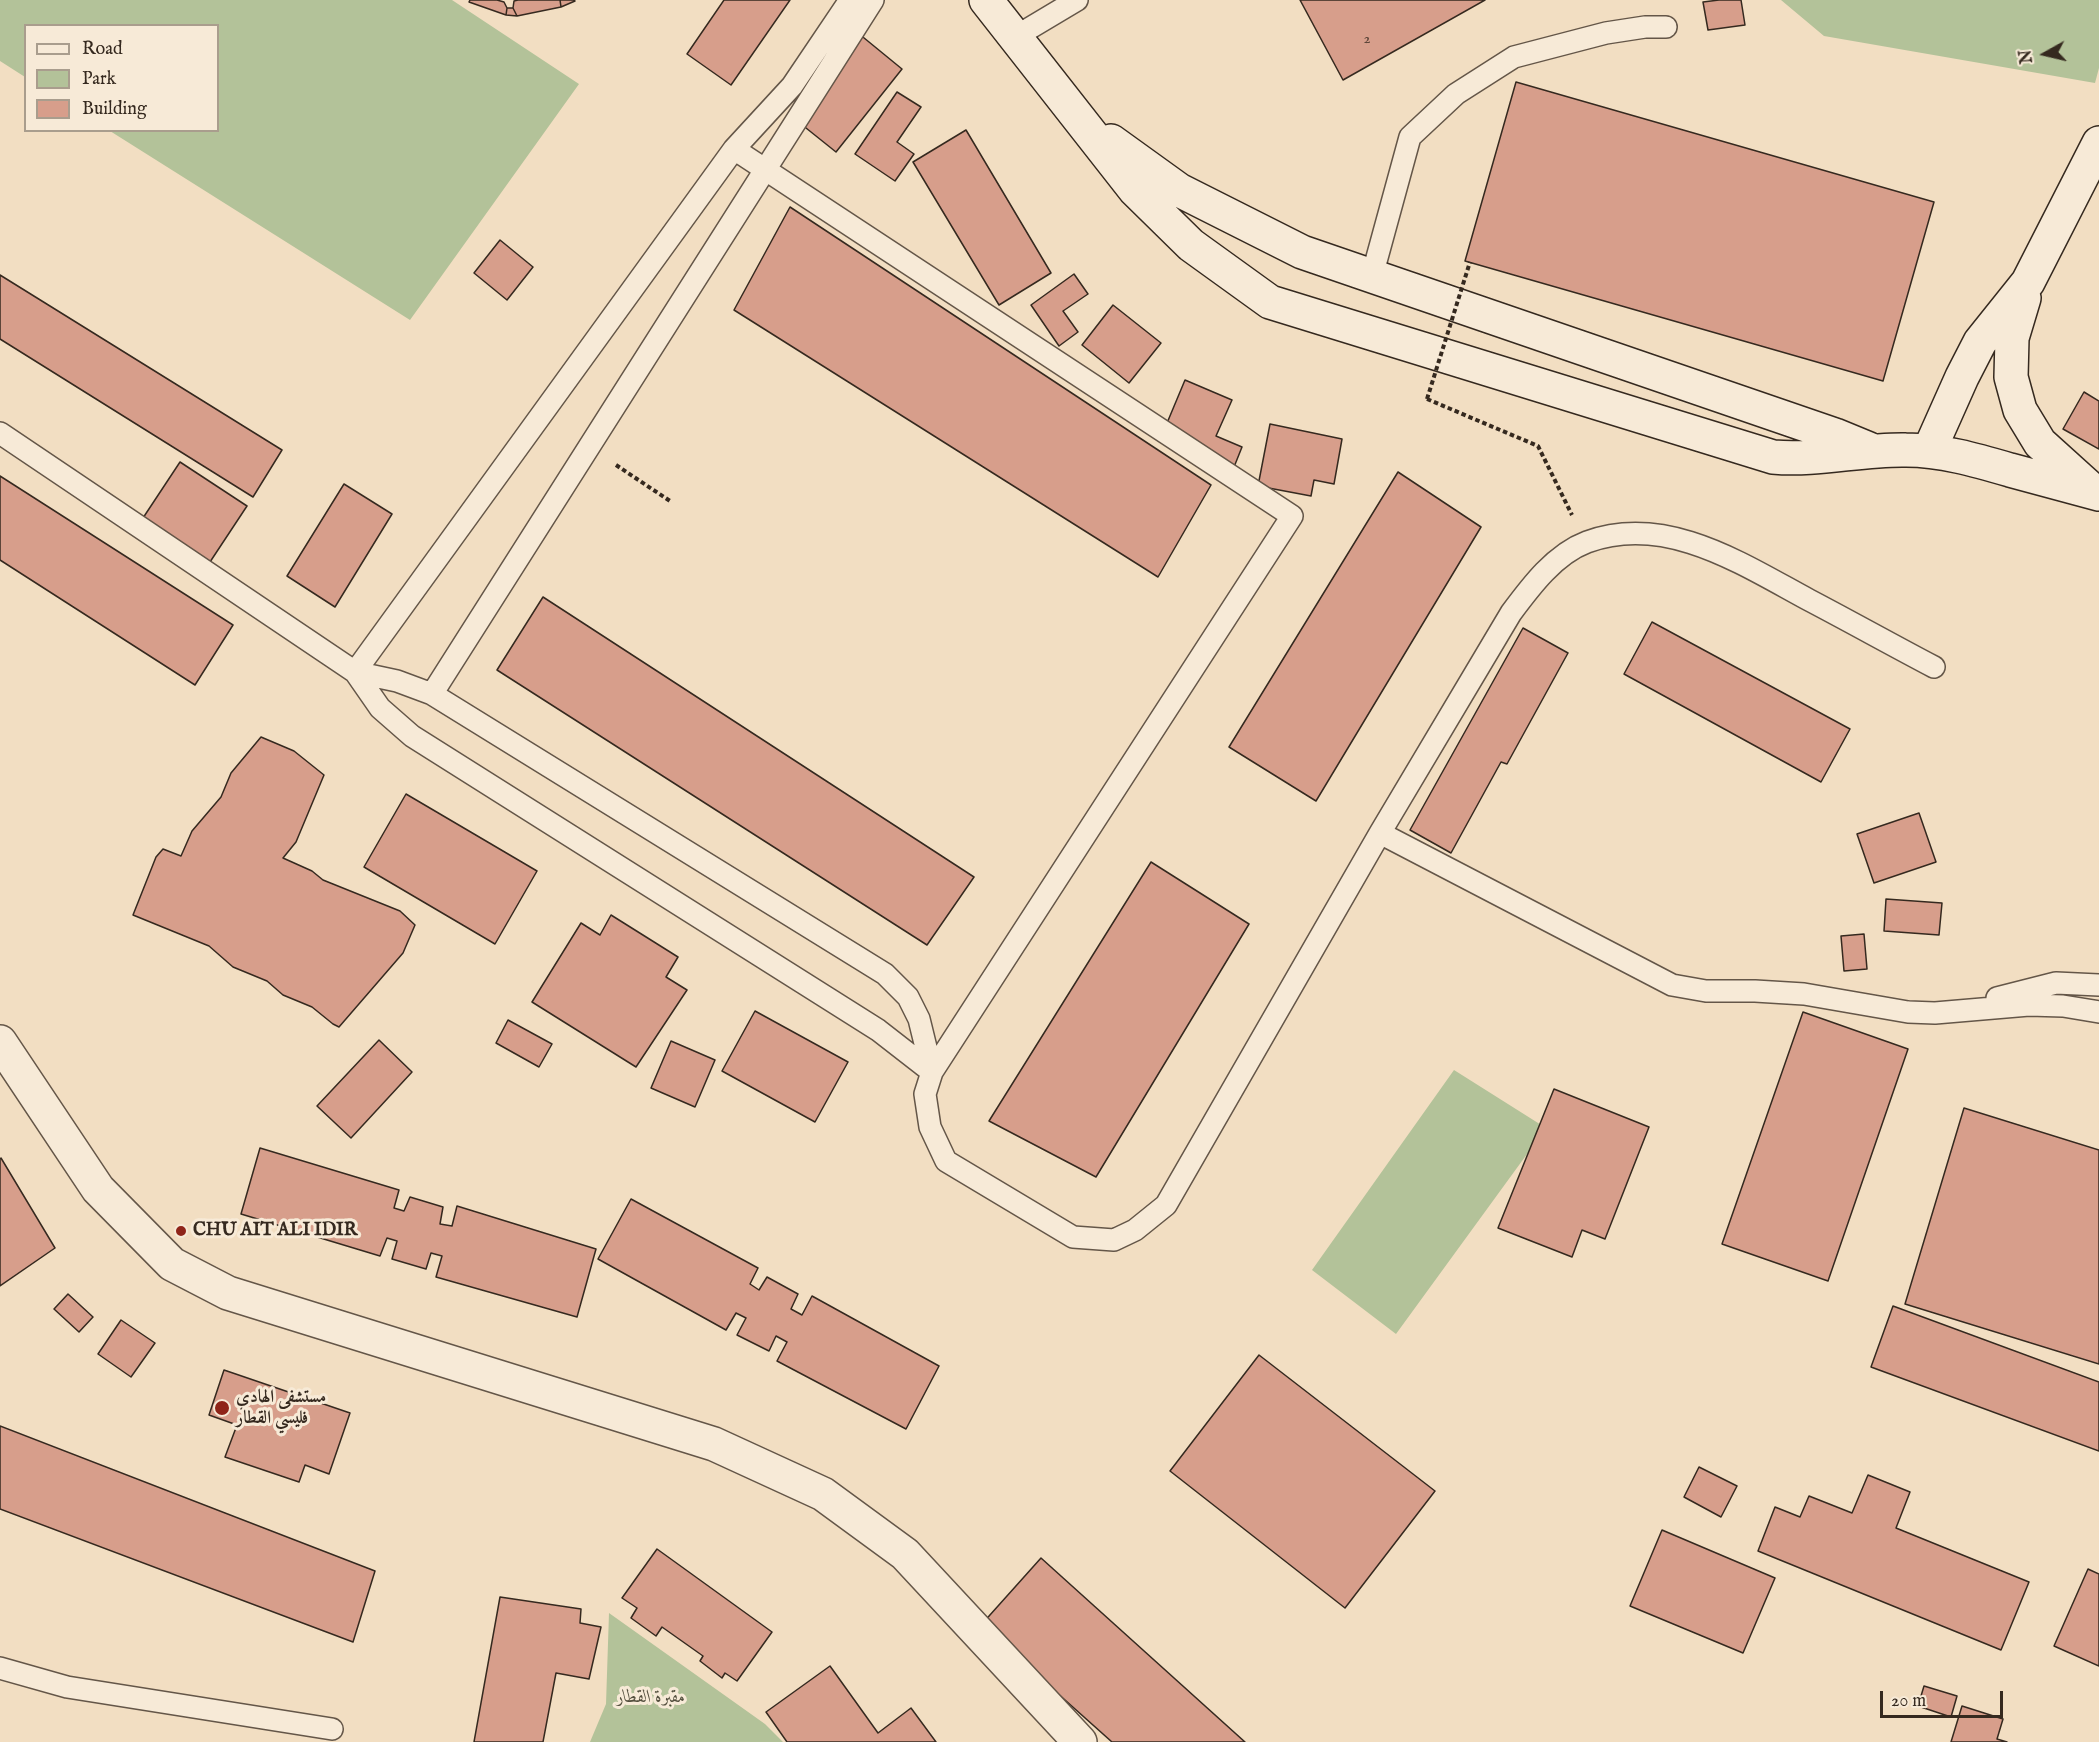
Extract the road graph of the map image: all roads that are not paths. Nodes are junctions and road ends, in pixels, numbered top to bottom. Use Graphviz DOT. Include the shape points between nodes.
graph roads {
  1 [pos="850,0"];
  2 [pos="873,0"];
  3 [pos="986,0"];
  4 [pos="1077,0"];
  5 [pos="1665,27"];
  6 [pos="1015,37"];
  7 [pos="1078,117"];
  8 [pos="2099,143"];
  9 [pos="734,149"];
  10 [pos="766,170"];
  11 [pos="1372,276"];
  12 [pos="2028,282"];
  13 [pos="0,433"];
  14 [pos="1870,450"];
  15 [pos="1929,452"];
  16 [pos="2097,493"];
  17 [pos="1934,667"];
  18 [pos="355,672"];
  19 [pos="432,694"];
  20 [pos="1380,833"];
  21 [pos="2099,985"];
  22 [pos="2099,1012"];
  23 [pos="1935,1013"];
  24 [pos="0,1042"];
  25 [pos="932,1072"];
  26 [pos="0,1668"];
  27 [pos="332,1729"];
  28 [pos="1080,1742"];
  1 -- 9 [label="lane" via="792,86"];
  2 -- 10 [label="lane"];
  3 -- 6 [label="main road"];
  4 -- 6 [label="lane"];
  5 -- 11 [label="lane" via="1606,33 1514,57 1455,93 1410,137"];
  6 -- 7 [label="main road"];
  7 -- 11 [label="main road" via="1179,190 1302,252"];
  7 -- 14 [label="main road" via="1135,190 1191,245 1270,302 1773,458"];
  8 -- 12 [label="main road"];
  9 -- 10 [label="lane"];
  9 -- 18 [label="lane"];
  10 -- 19 [label="lane"];
  10 -- 25 [label="lane" via="1292,516"];
  11 -- 14 [label="main road"];
  12 -- 15 [label="main road" via="1980,342"];
  12 -- 16 [label="main road" via="2012,338 2011,377 2019,410 2040,443"];
  13 -- 18 [label="lane"];
  14 -- 15 [label="main road"];
  15 -- 16 [label="main road" via="1976,460"];
  17 -- 20 [label="lane" via="1728,556 1701,546 1674,538 1623,533 1586,543 1561,558 1534,583 1511,613"];
  18 -- 19 [label="lane" via="398,681"];
  18 -- 25 [label="lane" via="380,708 412,736 878,1030"];
  19 -- 25 [label="lane" via="885,974 908,998 919,1019"];
  20 -- 23 [label="lane" via="1672,986 1804,994 1877,1008"];
  20 -- 25 [label="lane" via="1166,1205 1135,1230 1113,1240 1073,1237 945,1161 930,1127 925,1094"];
  21 -- 23 [label="lane" via="2056,983"];
  22 -- 23 [label="lane" via="2029,1005"];
  24 -- 28 [label="main road" via="98,1189 172,1264 228,1293 714,1444 823,1494 905,1554"];
  26 -- 27 [label="lane" via="67,1688"];
}
